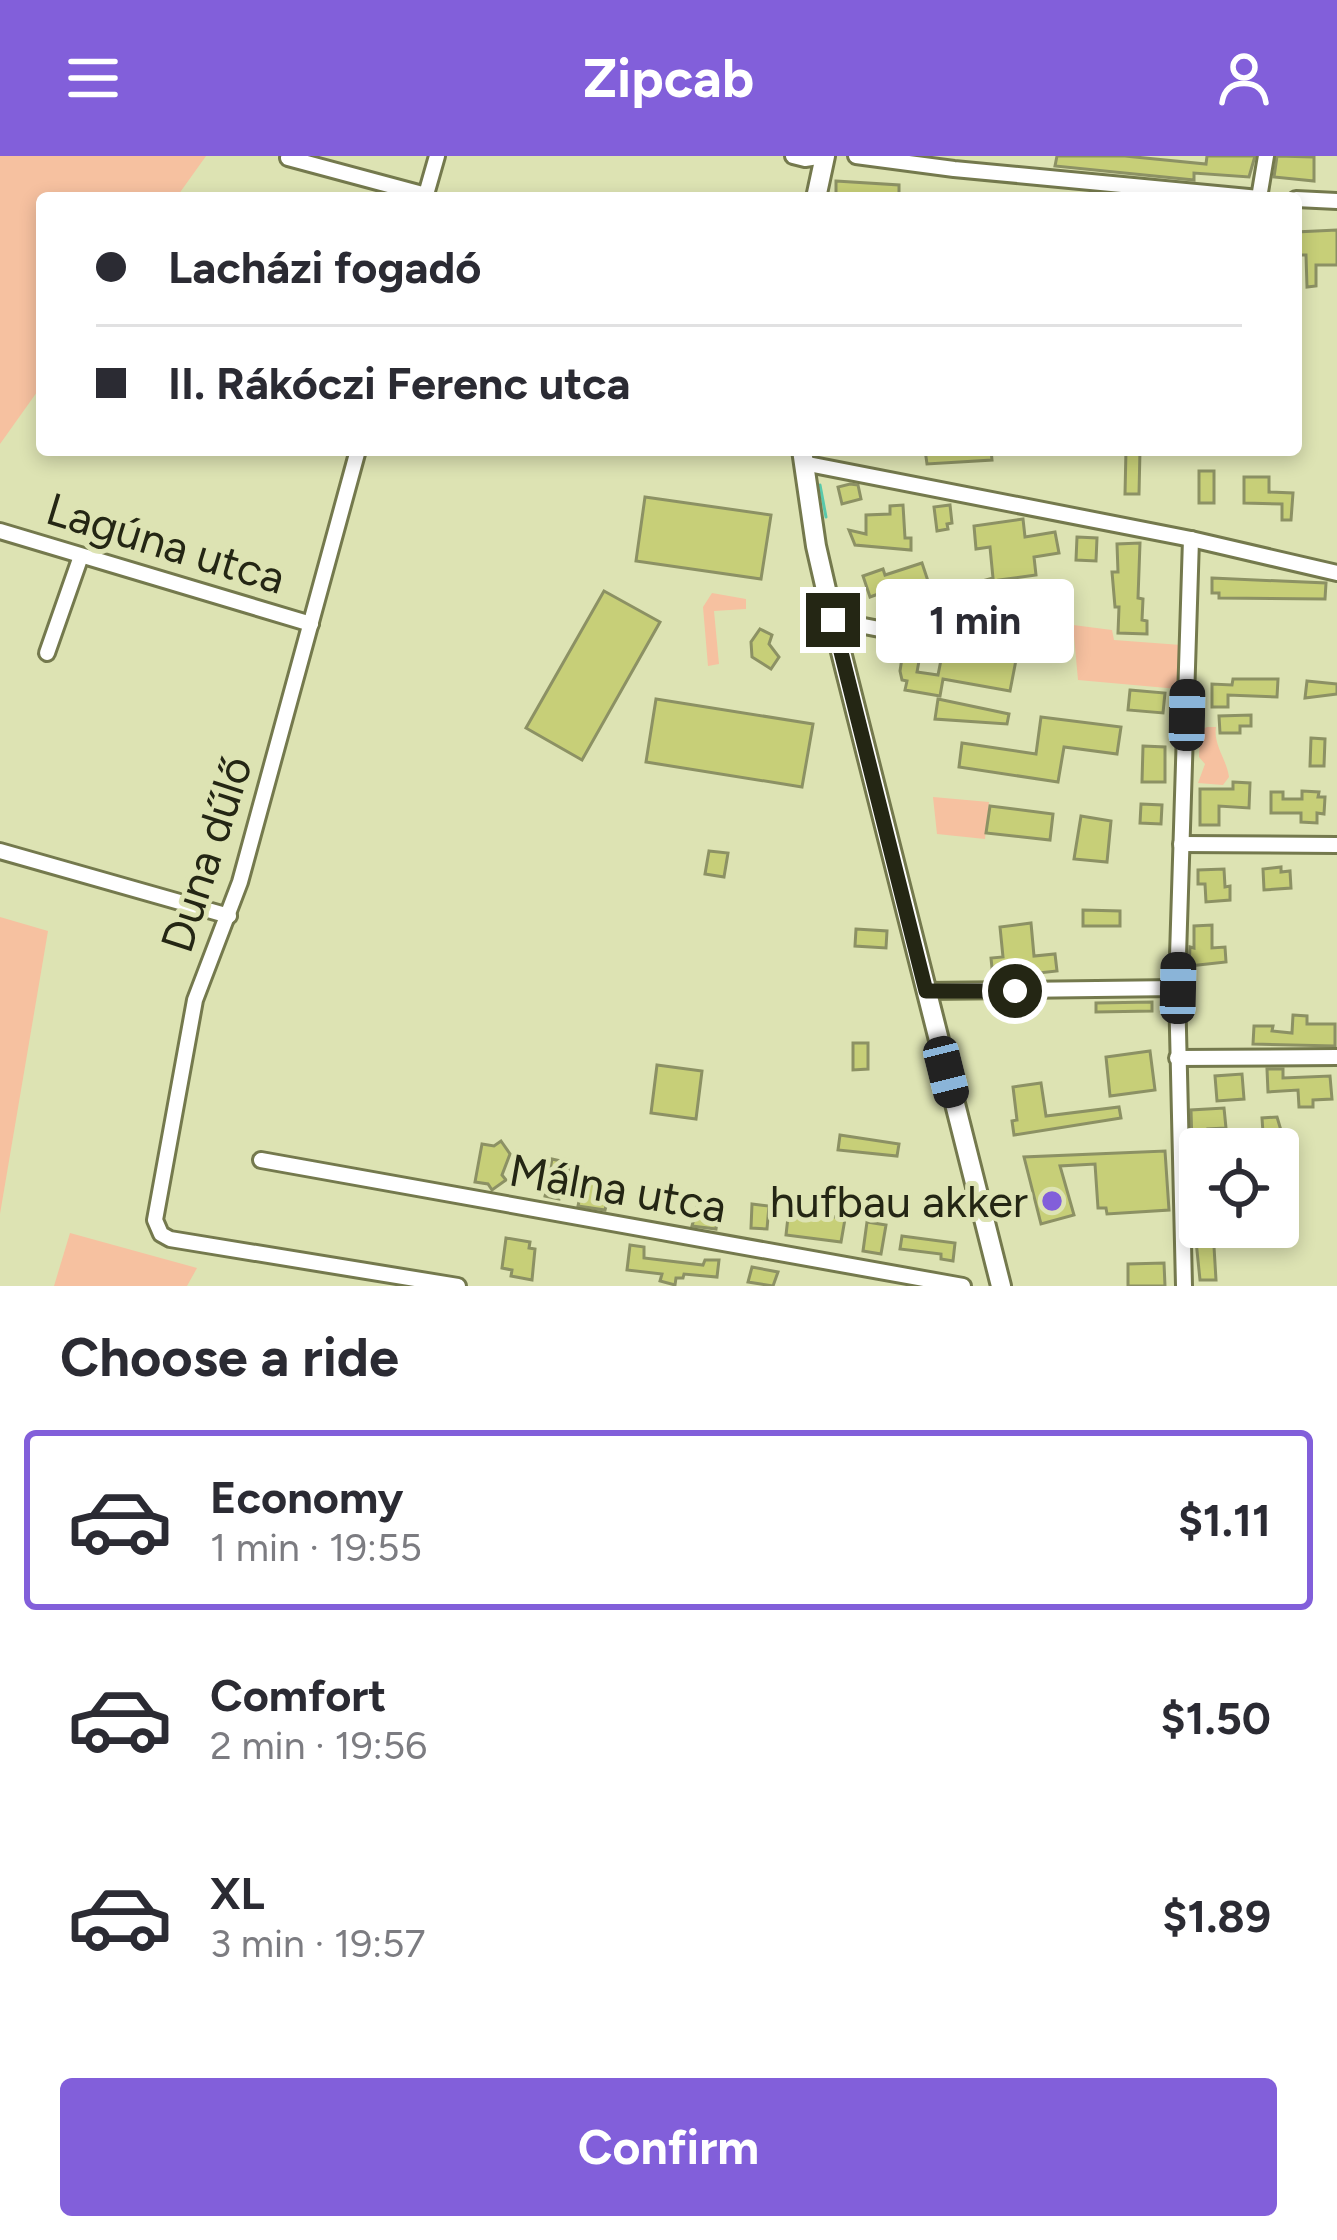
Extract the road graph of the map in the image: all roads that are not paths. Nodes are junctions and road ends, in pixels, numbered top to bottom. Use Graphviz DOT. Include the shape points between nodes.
graph roads {
  1 [pos="437,156"];
  2 [pos="793,156"];
  3 [pos="825,156"];
  4 [pos="856,156"];
  5 [pos="1266,156"];
  6 [pos="288,158"];
  7 [pos="408,192"];
  8 [pos="427,192"];
  9 [pos="817,192"];
  10 [pos="1194,192"];
  11 [pos="1260,192"];
  12 [pos="1302,200"];
  13 [pos="1337,201"];
  14 [pos="356,456"];
  15 [pos="802,456"];
  16 [pos="0,531"];
  17 [pos="1191,538"];
  18 [pos="81,556"];
  19 [pos="1337,573"];
  20 [pos="833,620"];
  21 [pos="311,624"];
  22 [pos="988,650"];
  23 [pos="47,653"];
  24 [pos="1181,844"];
  25 [pos="1337,844"];
  26 [pos="0,851"];
  27 [pos="229,916"];
  28 [pos="1178,988"];
  29 [pos="926,991"];
  30 [pos="1178,1058"];
  31 [pos="1337,1058"];
  32 [pos="261,1160"];
  33 [pos="458,1286"];
  34 [pos="963,1286"];
  35 [pos="1000,1286"];
  36 [pos="1184,1286"];
  1 -- 8 [label="street"];
  2 -- 3 [label="street"];
  3 -- 9 [label="main road"];
  4 -- 10 [label="street"];
  5 -- 11 [label="street"];
  6 -- 7 [label="street"];
  12 -- 13 [label="street"];
  14 -- 21 [label="street, Duna dűlő"];
  15 -- 17 [label="street"];
  15 -- 20 [label="main road"];
  16 -- 18 [label="street, Lagúna utca"];
  17 -- 19 [label="street"];
  17 -- 24 [label="street"];
  18 -- 21 [label="street, Lagúna utca"];
  18 -- 23 [label="street"];
  20 -- 22 [label="street"];
  20 -- 29 [label="main road"];
  21 -- 27 [label="street, Duna dűlő"];
  24 -- 25 [label="street"];
  24 -- 28 [label="street"];
  26 -- 27 [label="street"];
  27 -- 33 [label="street, Duna dűlő" via="188,1028 155,1208 161,1234"];
  28 -- 29 [label="street"];
  28 -- 30 [label="street"];
  29 -- 35 [label="main road"];
  30 -- 31 [label="street"];
  30 -- 36 [label="street"];
  32 -- 34 [label="street, Málna utca"];
}
